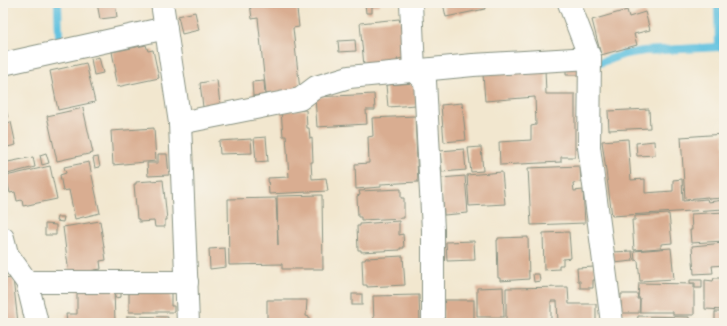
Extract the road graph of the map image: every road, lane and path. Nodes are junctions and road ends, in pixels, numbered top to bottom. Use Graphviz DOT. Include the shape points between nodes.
graph roads {
  1 [pos="162,3"];
  2 [pos="412,3"];
  3 [pos="569,3"];
  4 [pos="166,28"];
  5 [pos="590,58"];
  6 [pos="3,64"];
  7 [pos="414,70"];
  8 [pos="180,123"];
  9 [pos="4,249"];
  10 [pos="28,282"];
  11 [pos="187,282"];
  12 [pos="37,323"];
  13 [pos="188,323"];
  14 [pos="433,323"];
  15 [pos="612,323"];
  1 -- 4 [label="street"];
  2 -- 7 [label="street"];
  3 -- 5 [label="street"];
  4 -- 6 [label="street"];
  4 -- 8 [label="street"];
  5 -- 7 [label="street"];
  5 -- 15 [label="street" via="589,147"];
  7 -- 8 [label="street" via="349,77 316,87 300,99"];
  7 -- 14 [label="street" via="424,81 433,230"];
  8 -- 11 [label="street"];
  9 -- 10 [label="street"];
  10 -- 11 [label="street"];
  10 -- 12 [label="street"];
  11 -- 13 [label="street"];
}
